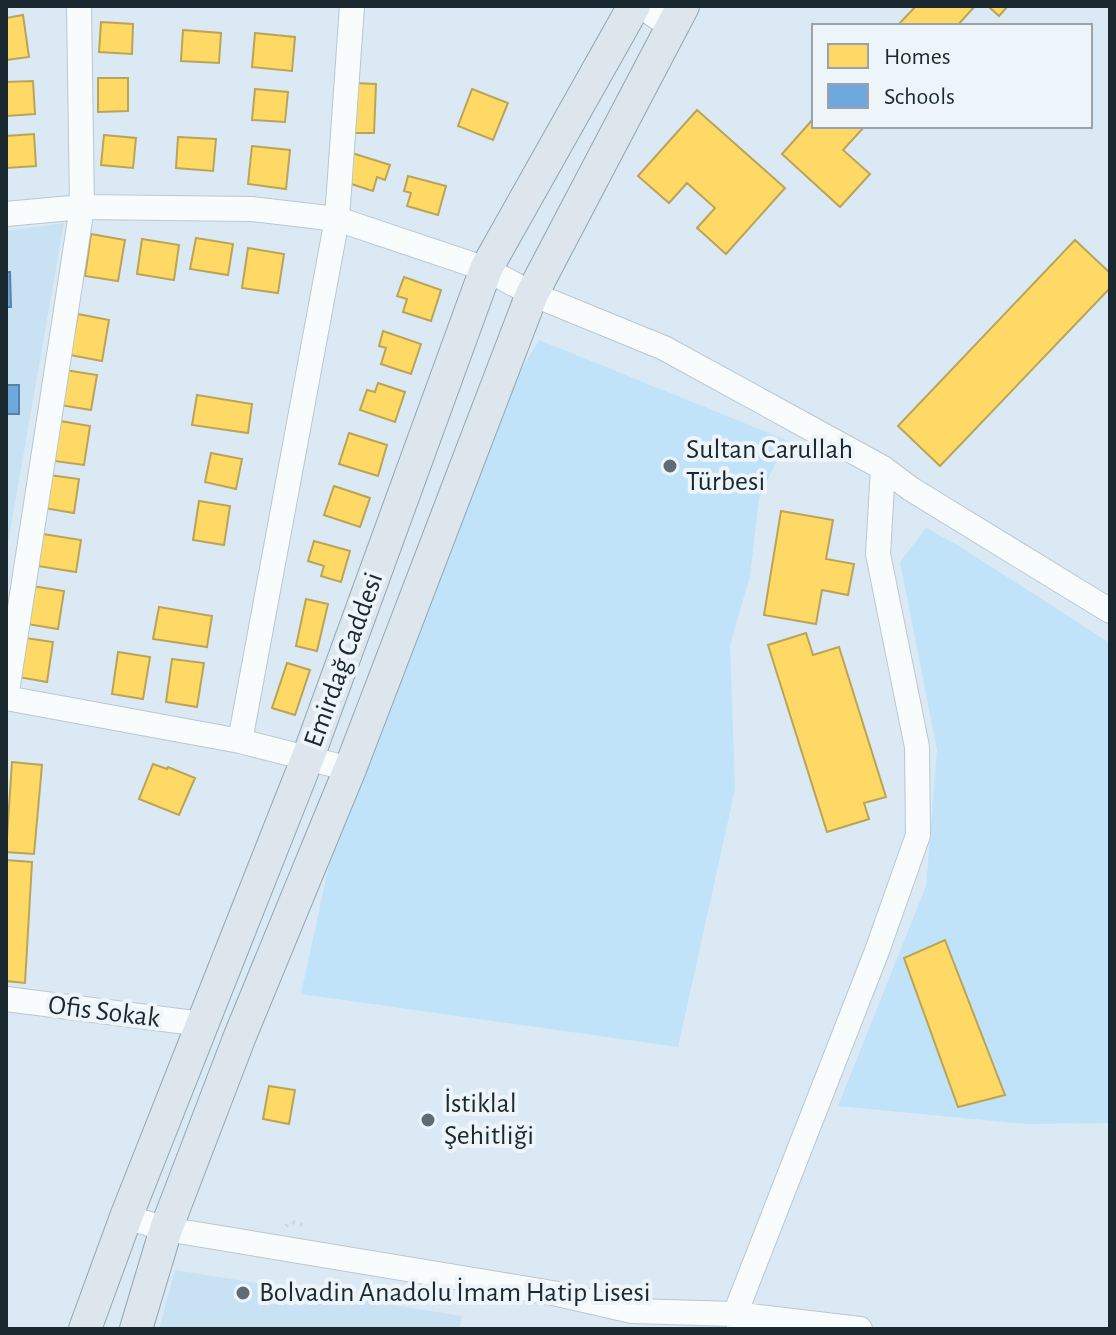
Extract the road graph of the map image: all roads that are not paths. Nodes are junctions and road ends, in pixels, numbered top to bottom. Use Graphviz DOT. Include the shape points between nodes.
graph roads {
  1 [pos="79,6"];
  2 [pos="352,6"];
  3 [pos="634,6"];
  4 [pos="641,6"];
  5 [pos="677,16"];
  6 [pos="82,207"];
  7 [pos="6,214"];
  8 [pos="337,219"];
  9 [pos="486,269"];
  10 [pos="532,294"];
  11 [pos="883,468"];
  12 [pos="1110,611"];
  13 [pos="6,698"];
  14 [pos="240,741"];
  15 [pos="308,757"];
  16 [pos="350,769"];
  17 [pos="6,999"];
  18 [pos="202,1024"];
  19 [pos="126,1217"];
  20 [pos="166,1229"];
  21 [pos="637,1320"];
  22 [pos="738,1322"];
  23 [pos="85,1329"];
  24 [pos="136,1329"];
  25 [pos="860,1329"];
  1 -- 6 [label="street"];
  2 -- 8 [label="street"];
  3 -- 9 [label="main road, Emirdağ Caddesi"];
  4 -- 5 [label="street"];
  5 -- 10 [label="main road, Emirdağ Caddesi"];
  6 -- 7 [label="street"];
  6 -- 8 [label="street" via="252,209"];
  6 -- 13 [label="street"];
  8 -- 9 [label="street"];
  8 -- 14 [label="street"];
  9 -- 10 [label="street"];
  9 -- 15 [label="main road, Emirdağ Caddesi"];
  10 -- 11 [label="street" via="664,348"];
  10 -- 16 [label="main road, Emirdağ Caddesi"];
  11 -- 12 [label="street"];
  11 -- 22 [label="street" via="878,554 917,747 918,835"];
  13 -- 14 [label="street"];
  14 -- 15 [label="street"];
  15 -- 16 [label="street"];
  15 -- 18 [label="main road, Emirdağ Caddesi"];
  16 -- 20 [label="main road, Emirdağ Caddesi"];
  17 -- 18 [label="street, Ofis Sokak"];
  18 -- 19 [label="main road, Emirdağ Caddesi"];
  19 -- 20 [label="street"];
  19 -- 23 [label="main road, Emirdağ Caddesi"];
  20 -- 21 [label="street" via="558,1294"];
  20 -- 24 [label="main road, Emirdağ Caddesi"];
  21 -- 22 [label="street"];
  22 -- 25 [label="street"];
}
